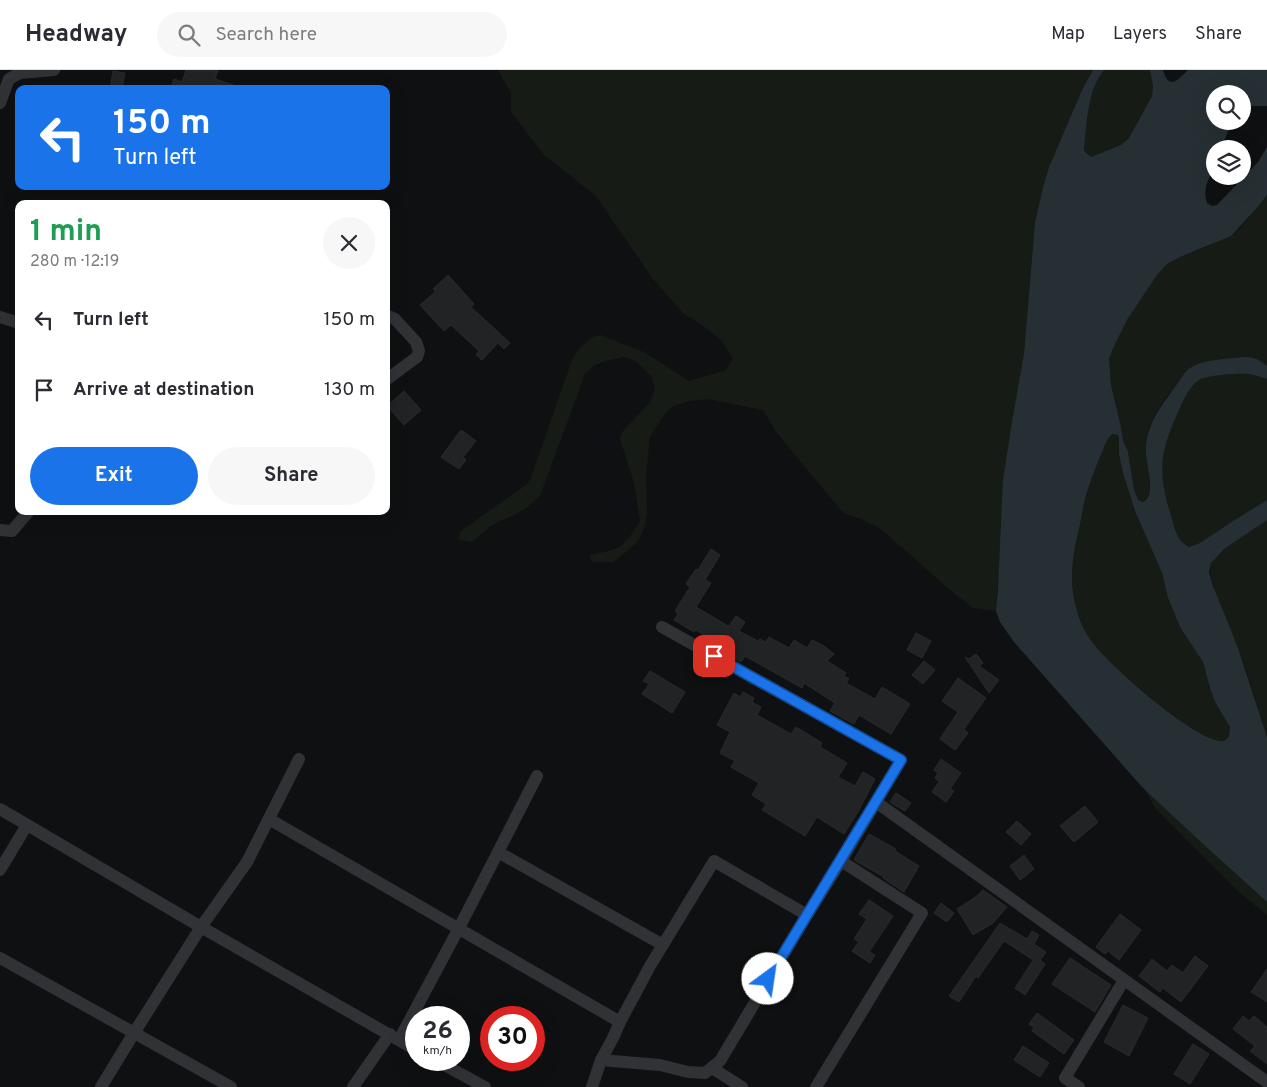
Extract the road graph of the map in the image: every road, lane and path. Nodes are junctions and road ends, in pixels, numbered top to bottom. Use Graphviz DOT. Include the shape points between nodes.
graph roads {
  1 [pos="54,70"];
  2 [pos="0,103"];
  3 [pos="0,317"];
  4 [pos="390,317"];
  5 [pos="15,322"];
  6 [pos="390,377"];
  7 [pos="25,515"];
  8 [pos="0,530"];
  9 [pos="662,627"];
  10 [pos="299,759"];
  11 [pos="537,776"];
  12 [pos="876,802"];
  13 [pos="0,809"];
  14 [pos="269,819"];
  15 [pos="27,825"];
  16 [pos="498,852"];
  17 [pos="841,861"];
  18 [pos="0,870"];
  19 [pos="807,915"];
  20 [pos="201,927"];
  21 [pos="459,928"];
  22 [pos="663,945"];
  23 [pos="0,958"];
  24 [pos="1124,980"];
  25 [pos="620,1022"];
  26 [pos="134,1032"];
  27 [pos="394,1037"];
  28 [pos="405,1044"];
  29 [pos="600,1060"];
  30 [pos="712,1068"];
  31 [pos="455,1071"];
  32 [pos="1267,1082"];
  33 [pos="101,1087"];
  34 [pos="231,1087"];
  35 [pos="354,1087"];
  36 [pos="485,1087"];
  37 [pos="592,1087"];
  38 [pos="742,1087"];
  39 [pos="816,1087"];
  40 [pos="1079,1087"];
  1 -- 2 [label="street" via="20,73 9,79"];
  3 -- 5 [label="street"];
  4 -- 6 [label="street" via="416,342 419,351 417,357"];
  7 -- 8 [label="street" via="12,530"];
  9 -- 12 [label="street" via="901,760"];
  10 -- 14 [label="street"];
  11 -- 16 [label="street"];
  12 -- 17 [label="street"];
  12 -- 24 [label="street"];
  13 -- 15 [label="street"];
  14 -- 20 [label="street" via="247,862"];
  14 -- 21 [label="street"];
  15 -- 18 [label="street"];
  15 -- 20 [label="street"];
  16 -- 21 [label="street"];
  16 -- 22 [label="street"];
  17 -- 19 [label="street"];
  17 -- 39 [label="street" via="922,913"];
  19 -- 22 [label="street" via="714,861"];
  19 -- 30 [label="street" via="720,1061"];
  20 -- 26 [label="street"];
  20 -- 27 [label="street"];
  21 -- 25 [label="street"];
  21 -- 27 [label="street"];
  22 -- 25 [label="street"];
  23 -- 26 [label="street"];
  24 -- 32 [label="street"];
  24 -- 40 [label="street" via="1065,1078"];
  25 -- 29 [label="street"];
  26 -- 33 [label="street"];
  26 -- 34 [label="street"];
  27 -- 28 [label="street"];
  27 -- 35 [label="street"];
  29 -- 30 [label="street" via="660,1064 697,1073 705,1073"];
  29 -- 37 [label="street"];
  30 -- 38 [label="street"];
  31 -- 36 [label="street"];
}
